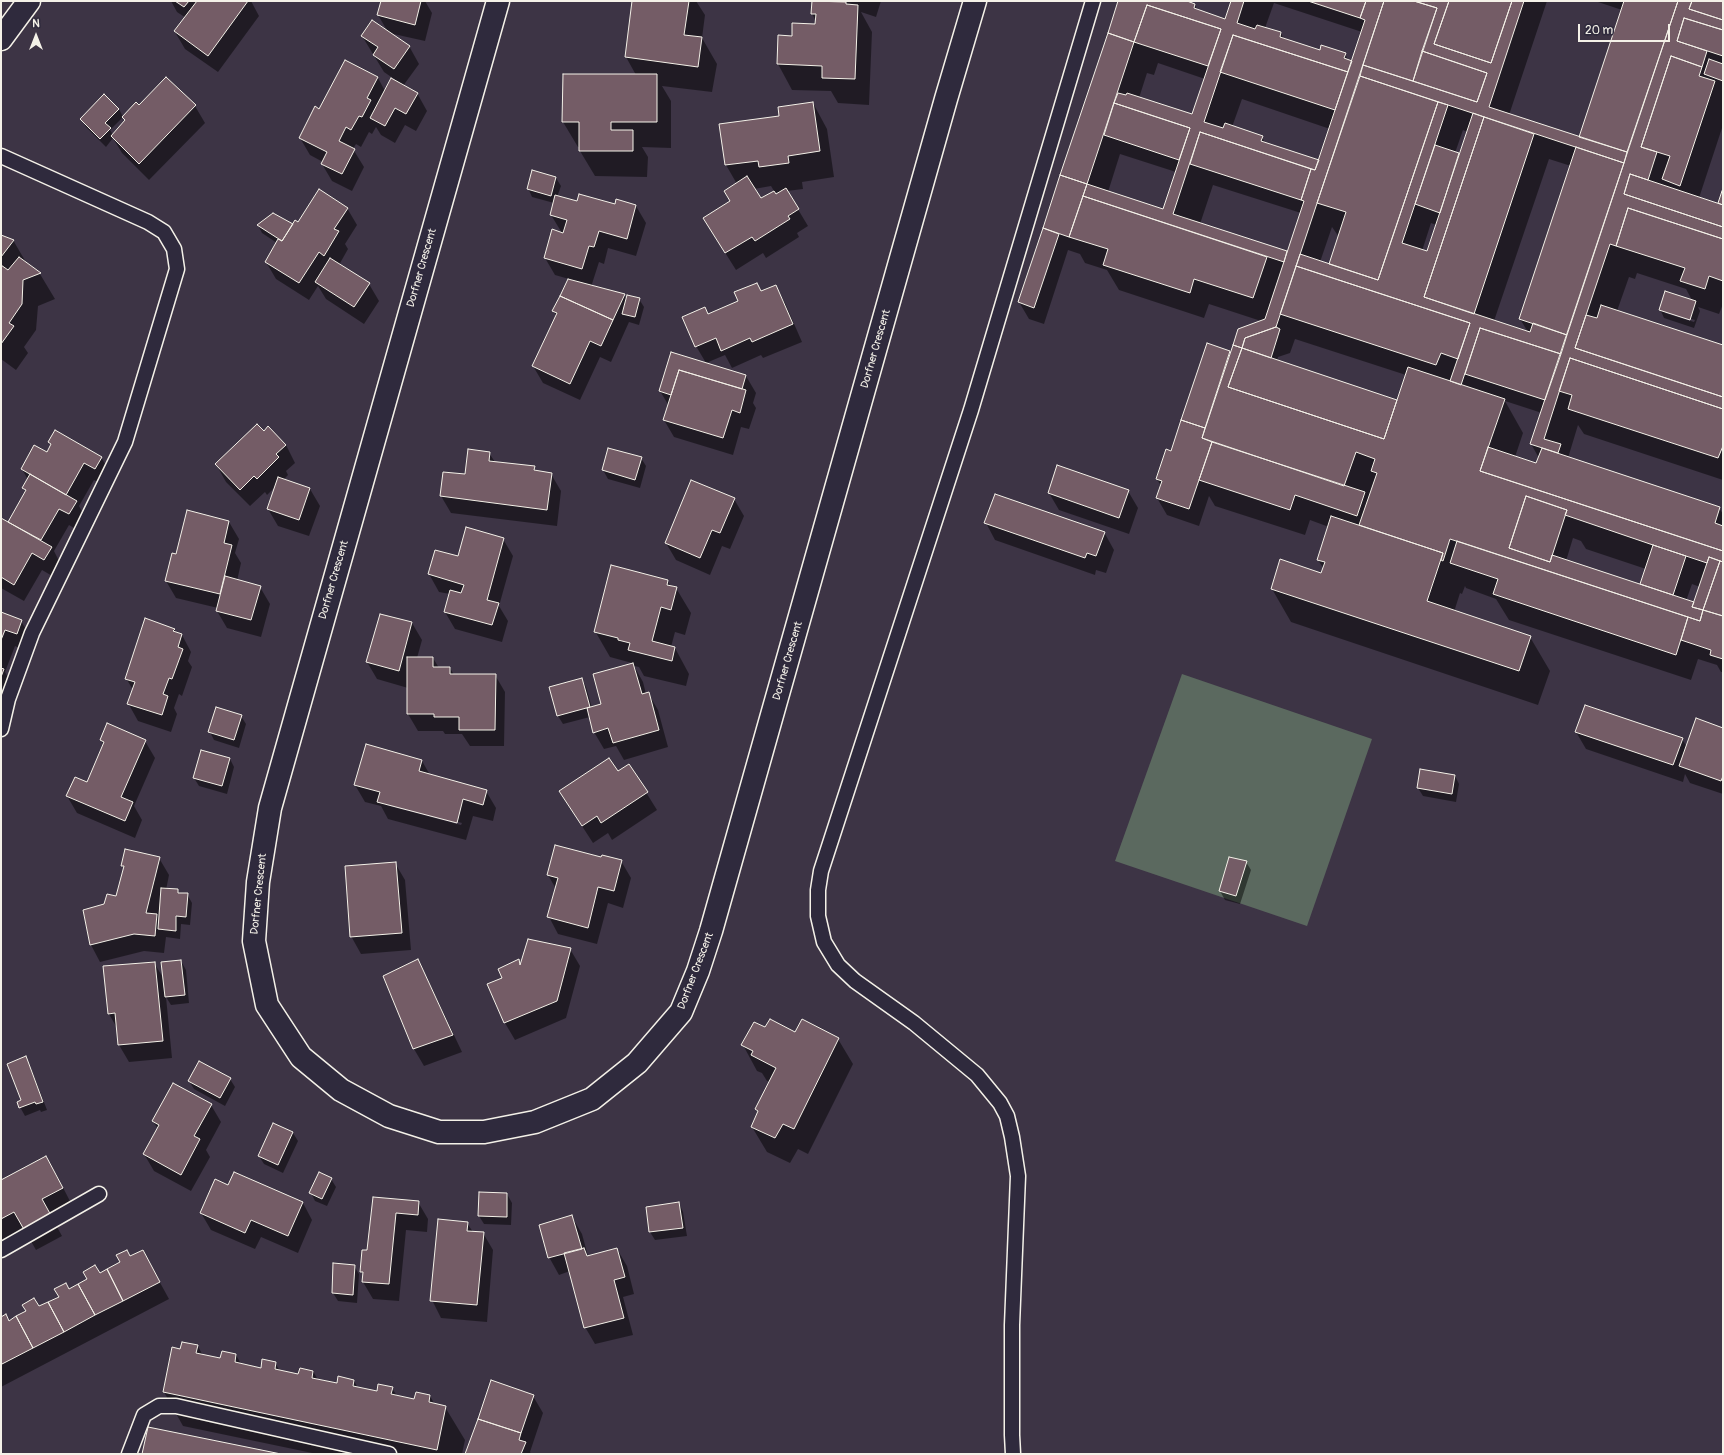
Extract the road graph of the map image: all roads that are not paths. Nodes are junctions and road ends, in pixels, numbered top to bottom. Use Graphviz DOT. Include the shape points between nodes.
graph roads {
  1 [pos="29,1"];
  2 [pos="498,1"];
  3 [pos="975,1"];
  4 [pos="1093,1"];
  5 [pos="1,39"];
  6 [pos="1,156"];
  7 [pos="1,729"];
  8 [pos="98,1194"];
  9 [pos="1,1250"];
  10 [pos="129,1454"];
  11 [pos="389,1454"];
  12 [pos="1013,1454"];
  1 -- 5 [label="street"];
  2 -- 3 [label="street, Dorfner Crescent" via="270,808 258,882 254,941 267,1005 301,1057 341,1090 389,1116 439,1132 484,1132 535,1122 592,1099 637,1063 680,1012 698,971 711,931"];
  4 -- 12 [label="lane" via="971,410 821,872 818,890 818,916 824,942 838,965 855,981 914,1022 977,1075 1000,1103 1007,1116 1018,1176 1012,1325"];
  6 -- 7 [label="lane" via="148,222 164,232 174,249 177,269 125,442 32,633 8,699"];
  8 -- 9 [label="lane"];
  10 -- 11 [label="lane" via="144,1415 159,1406 176,1406"];
}
